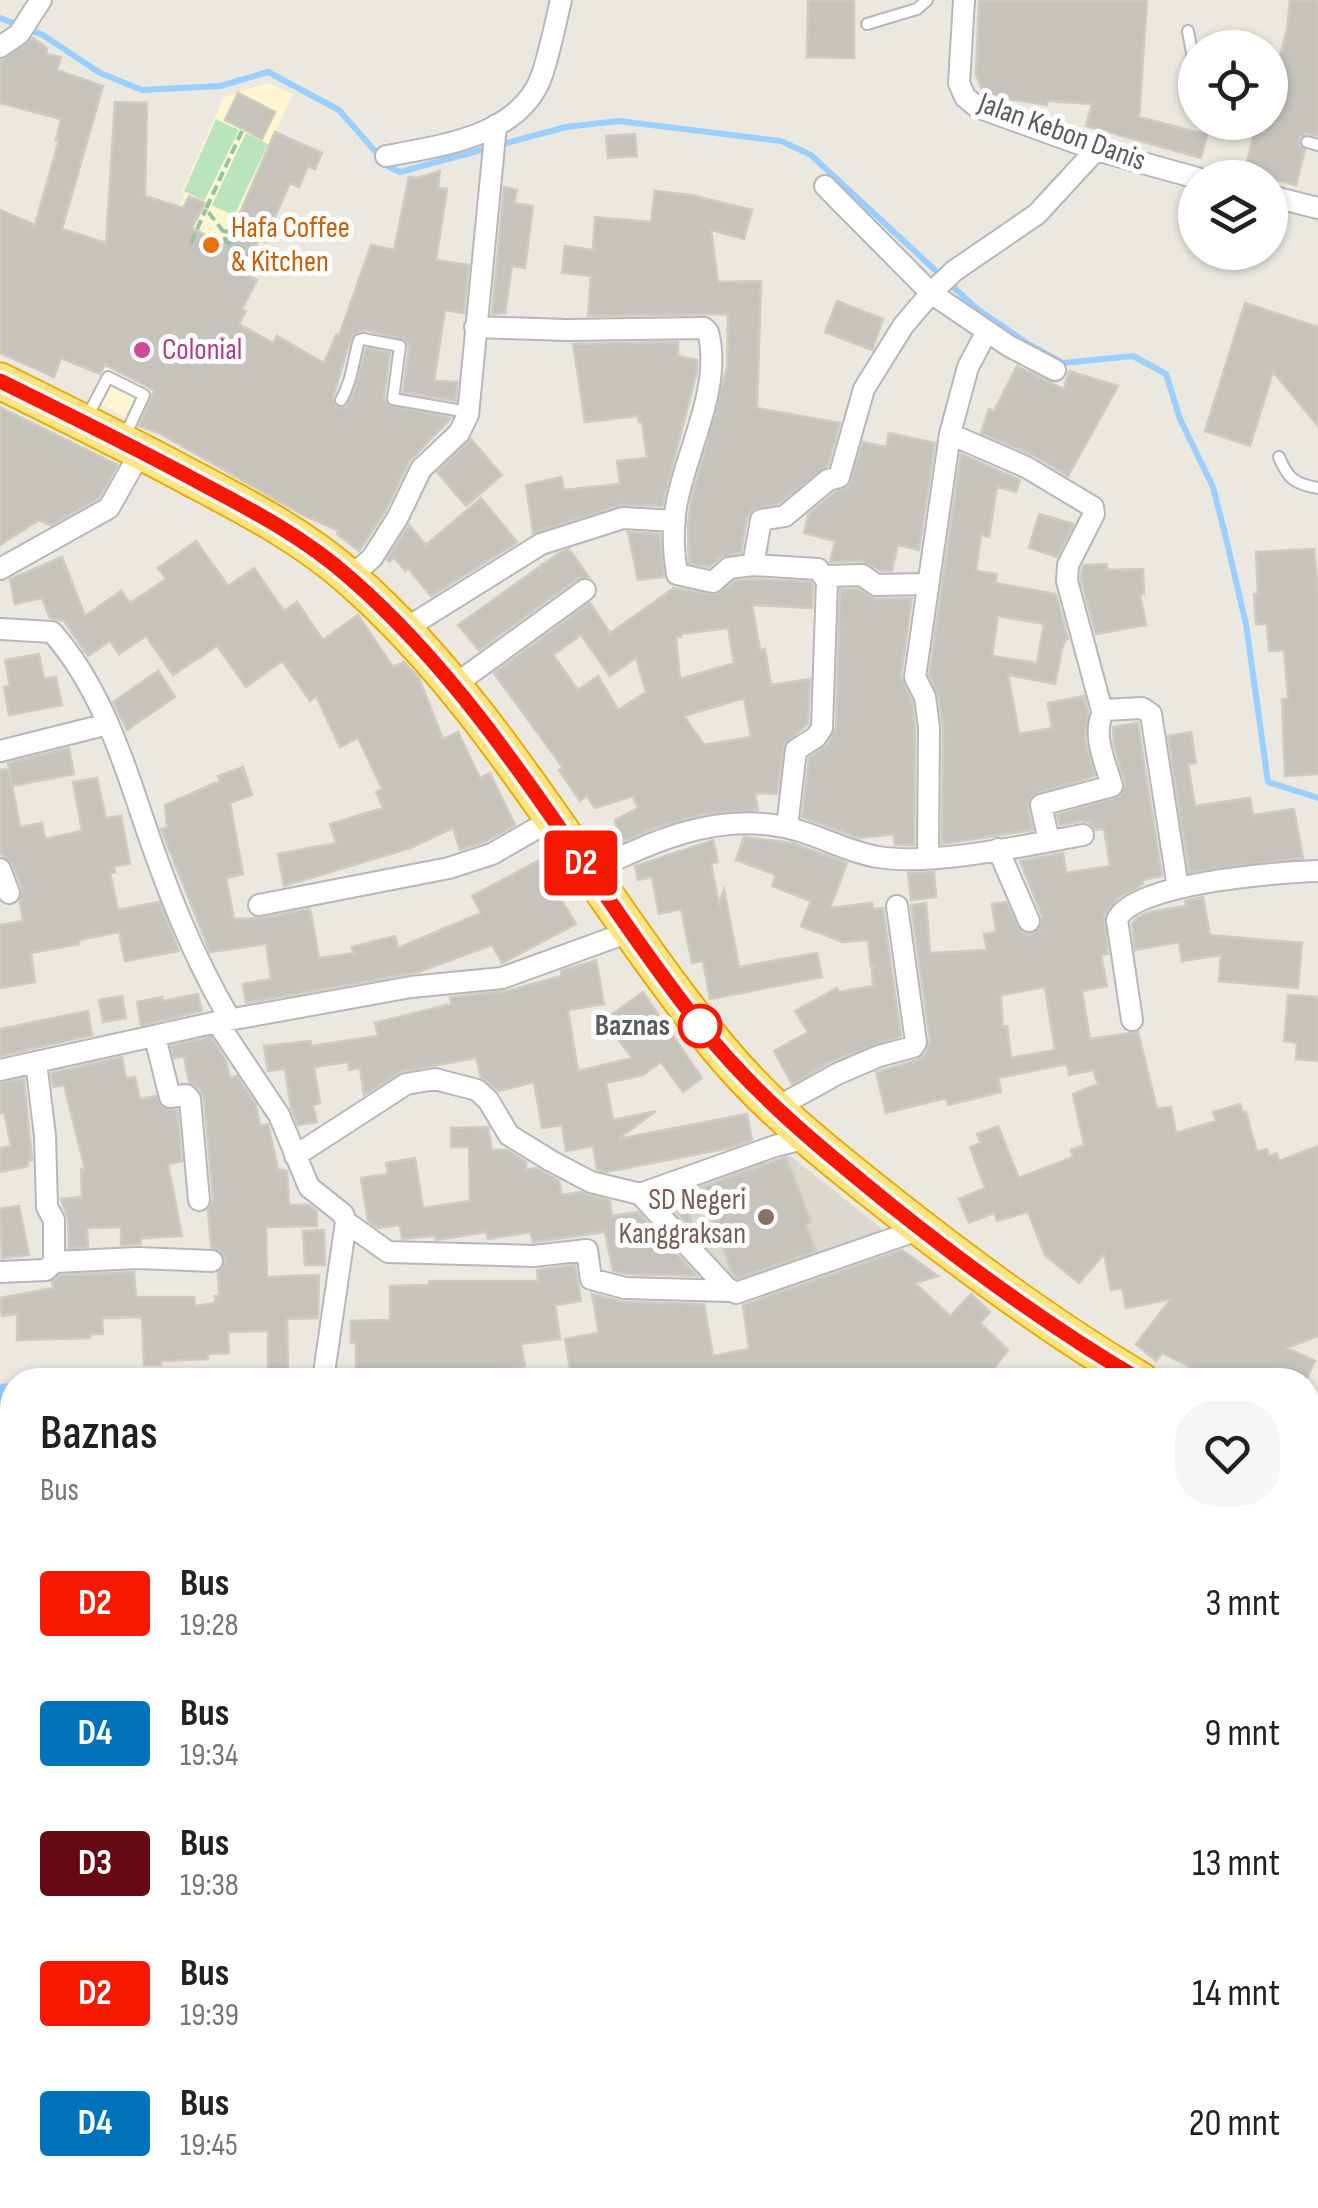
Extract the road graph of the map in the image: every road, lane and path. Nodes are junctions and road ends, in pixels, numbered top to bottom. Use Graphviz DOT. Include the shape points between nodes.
graph roads {
  1 [pos="561,0"];
  2 [pos="927,0"];
  3 [pos="964,0"];
  4 [pos="31,17"];
  5 [pos="867,24"];
  6 [pos="0,47"];
  7 [pos="242,132"];
  8 [pos="495,132"];
  9 [pos="1096,150"];
  10 [pos="386,156"];
  11 [pos="1178,173"];
  12 [pos="825,186"];
  13 [pos="1288,200"];
  14 [pos="1318,208"];
  15 [pos="206,210"];
  16 [pos="223,231"];
  17 [pos="190,243"];
  18 [pos="230,244"];
  19 [pos="249,252"];
  20 [pos="265,258"];
  21 [pos="275,263"];
  22 [pos="934,290"];
  23 [pos="475,328"];
  24 [pos="987,332"];
  25 [pos="1055,370"];
  26 [pos="0,382"];
  27 [pos="341,400"];
  28 [pos="468,412"];
  29 [pos="84,422"];
  30 [pos="950,434"];
  31 [pos="131,446"];
  32 [pos="1280,457"];
  33 [pos="1318,488"];
  34 [pos="675,521"];
  35 [pos="753,565"];
  36 [pos="0,569"];
  37 [pos="826,576"];
  38 [pos="350,577"];
  39 [pos="928,584"];
  40 [pos="585,590"];
  41 [pos="0,629"];
  42 [pos="405,630"];
  43 [pos="453,686"];
  44 [pos="1104,710"];
  45 [pos="108,724"];
  46 [pos="0,751"];
  47 [pos="551,820"];
  48 [pos="787,827"];
  49 [pos="1083,835"];
  50 [pos="1049,841"];
  51 [pos="998,848"];
  52 [pos="928,858"];
  53 [pos="0,869"];
  54 [pos="1318,871"];
  55 [pos="588,872"];
  56 [pos="1178,888"];
  57 [pos="8,893"];
  58 [pos="259,905"];
  59 [pos="896,906"];
  60 [pos="1029,921"];
  61 [pos="629,932"];
  62 [pos="1132,1020"];
  63 [pos="223,1021"];
  64 [pos="155,1036"];
  65 [pos="36,1062"];
  66 [pos="0,1070"];
  67 [pos="774,1109"];
  68 [pos="807,1138"];
  69 [pos="294,1156"];
  70 [pos="640,1194"];
  71 [pos="199,1200"];
  72 [pos="346,1222"];
  73 [pos="921,1230"];
  74 [pos="212,1261"];
  75 [pos="54,1262"];
  76 [pos="0,1272"];
  77 [pos="732,1292"];
  78 [pos="325,1368"];
  79 [pos="1120,1368"];
  1 -- 8 [label="street" via="541,78"];
  2 -- 5 [label="lane"];
  3 -- 9 [label="street, Jalan Kebon Danis" via="959,84 965,97"];
  4 -- 6 [label="street"];
  7 -- 15 [label="path"];
  8 -- 10 [label="street"];
  8 -- 23 [label="street"];
  9 -- 11 [label="street, Jalan Kebon Danis"];
  9 -- 22 [label="street" via="1038,214"];
  12 -- 22 [label="street"];
  13 -- 14 [label="street"];
  15 -- 16 [label="path"];
  15 -- 17 [label="path"];
  16 -- 18 [label="path"];
  16 -- 18 [label="path" via="235,233"];
  18 -- 19 [label="path"];
  19 -- 20 [label="path"];
  19 -- 20 [label="path" via="246,261"];
  20 -- 21 [label="path"];
  22 -- 24 [label="street"];
  22 -- 35 [label="street" via="864,390 839,477 785,516 761,520"];
  23 -- 28 [label="street"];
  23 -- 34 [label="street" via="704,328 710,386"];
  24 -- 25 [label="street"];
  24 -- 30 [label="street" via="968,367"];
  26 -- 29 [label="highway"];
  27 -- 28 [label="lane" via="362,339 400,346 394,399"];
  28 -- 38 [label="street" via="459,433 420,469 372,558"];
  29 -- 31 [label="highway"];
  29 -- 31 [label="lane" via="110,378 144,396"];
  30 -- 39 [label="street"];
  30 -- 44 [label="street" via="1026,466 1092,507 1066,572"];
  31 -- 36 [label="street" via="110,508"];
  31 -- 38 [label="highway" via="293,536"];
  32 -- 33 [label="lane" via="1286,476"];
  34 -- 35 [label="street" via="678,576 715,582 729,568"];
  34 -- 42 [label="street" via="623,518 542,544"];
  35 -- 37 [label="street" via="818,569"];
  37 -- 39 [label="street" via="862,575 876,585"];
  37 -- 48 [label="street" via="822,728 796,750"];
  38 -- 42 [label="highway"];
  39 -- 52 [label="street" via="915,677 930,728"];
  40 -- 43 [label="street"];
  41 -- 45 [label="street" via="54,634"];
  42 -- 43 [label="highway"];
  43 -- 47 [label="highway"];
  44 -- 50 [label="street" via="1098,734 1112,786 1041,805"];
  44 -- 56 [label="street" via="1142,708 1150,714"];
  45 -- 46 [label="street"];
  45 -- 63 [label="street"];
  47 -- 55 [label="highway"];
  47 -- 58 [label="street" via="492,854 449,868"];
  48 -- 52 [label="street" via="880,857"];
  48 -- 55 [label="street" via="751,821 711,826 668,836"];
  49 -- 50 [label="street"];
  50 -- 51 [label="street"];
  51 -- 52 [label="street"];
  51 -- 60 [label="street"];
  53 -- 57 [label="street"];
  54 -- 56 [label="street"];
  55 -- 61 [label="highway"];
  56 -- 62 [label="street" via="1136,902 1117,920"];
  59 -- 67 [label="street" via="913,1047 837,1074"];
  61 -- 63 [label="street" via="502,978"];
  61 -- 67 [label="highway"];
  63 -- 64 [label="street"];
  63 -- 69 [label="street" via="279,1115"];
  64 -- 65 [label="street"];
  64 -- 71 [label="street" via="170,1097 190,1098"];
  65 -- 66 [label="street"];
  65 -- 75 [label="street"];
  67 -- 68 [label="highway"];
  68 -- 70 [label="street"];
  68 -- 73 [label="highway"];
  69 -- 70 [label="street" via="406,1084 435,1079 477,1090 509,1135 551,1161 591,1182"];
  69 -- 72 [label="street" via="309,1188"];
  70 -- 77 [label="street"];
  72 -- 77 [label="street" via="388,1252 534,1256 587,1250 591,1279 626,1288"];
  72 -- 78 [label="street"];
  73 -- 77 [label="street"];
  73 -- 79 [label="highway"];
  74 -- 75 [label="street"];
  75 -- 76 [label="street" via="46,1270"];
}
